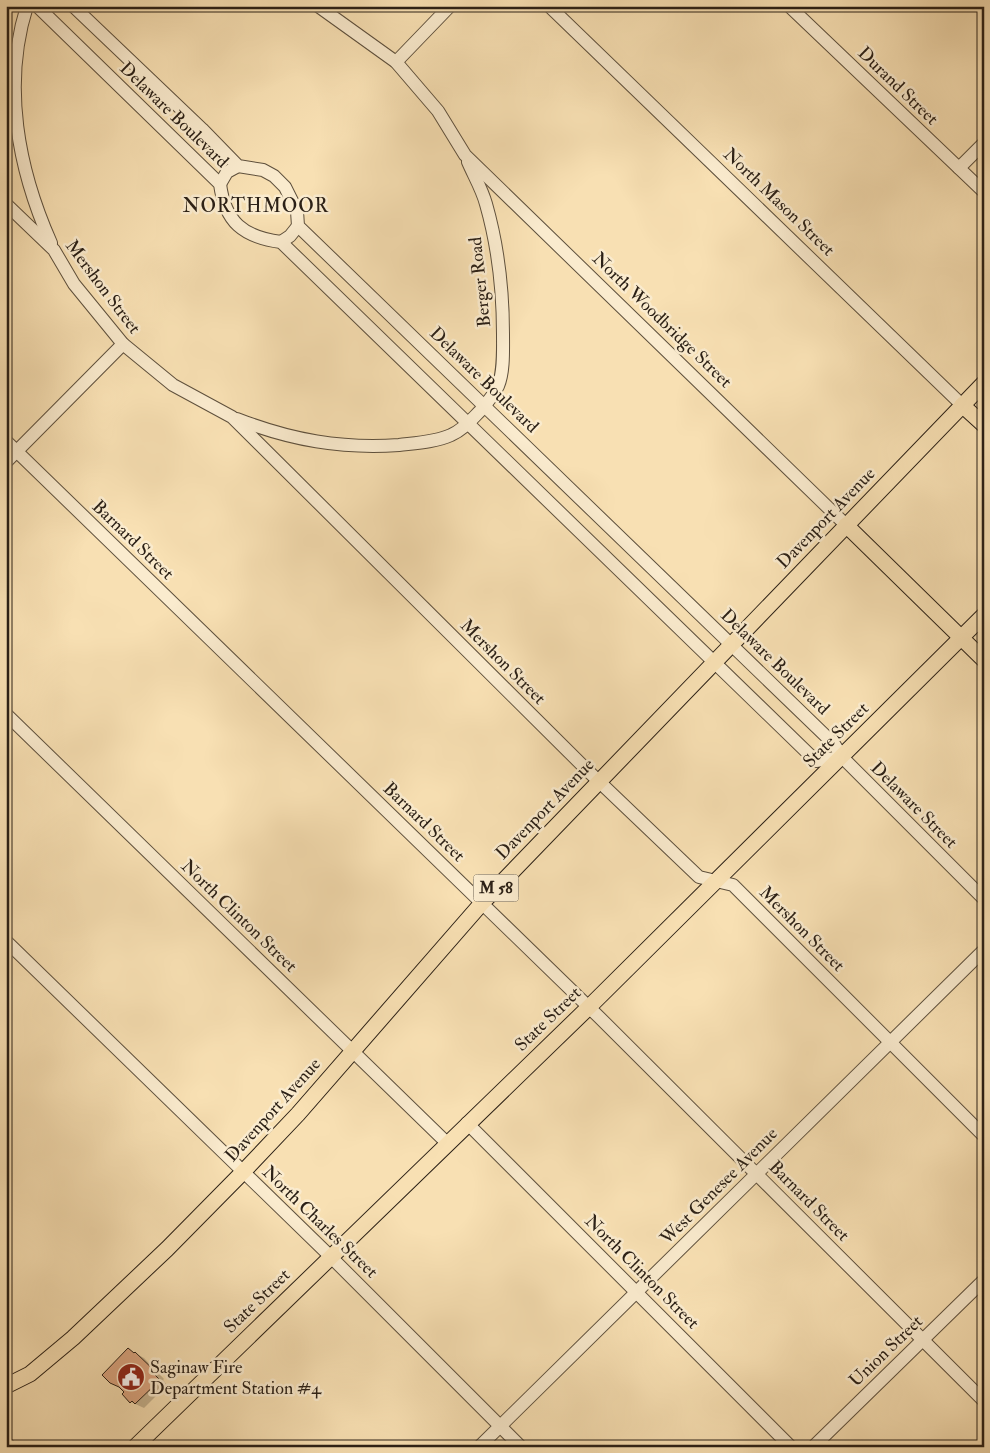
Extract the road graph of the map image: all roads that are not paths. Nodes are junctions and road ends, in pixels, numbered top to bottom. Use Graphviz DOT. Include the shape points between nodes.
graph roads {
  1 [pos="27,6"];
  2 [pos="37,6"];
  3 [pos="73,6"];
  4 [pos="318,6"];
  5 [pos="450,6"];
  6 [pos="549,6"];
  7 [pos="789,6"];
  8 [pos="396,62"];
  9 [pos="984,143"];
  10 [pos="465,155"];
  11 [pos="238,166"];
  12 [pos="959,168"];
  13 [pos="220,184"];
  14 [pos="984,192"];
  15 [pos="6,204"];
  16 [pos="298,226"];
  17 [pos="281,242"];
  18 [pos="54,250"];
  19 [pos="123,344"];
  20 [pos="984,383"];
  21 [pos="485,405"];
  22 [pos="962,405"];
  23 [pos="232,417"];
  24 [pos="467,424"];
  25 [pos="984,426"];
  26 [pos="6,441"];
  27 [pos="17,451"];
  28 [pos="6,462"];
  29 [pos="846,525"];
  30 [pos="984,615"];
  31 [pos="961,637"];
  32 [pos="731,644"];
  33 [pos="984,660"];
  34 [pos="713,662"];
  35 [pos="6,714"];
  36 [pos="842,757"];
  37 [pos="598,780"];
  38 [pos="716,880"];
  39 [pos="984,899"];
  40 [pos="482,903"];
  41 [pos="6,941"];
  42 [pos="984,950"];
  43 [pos="589,1007"];
  44 [pos="890,1042"];
  45 [pos="352,1050"];
  46 [pos="467,1123"];
  47 [pos="984,1136"];
  48 [pos="447,1143"];
  49 [pos="243,1172"];
  50 [pos="757,1174"];
  51 [pos="330,1256"];
  52 [pos="984,1280"];
  53 [pos="637,1292"];
  54 [pos="923,1340"];
  55 [pos="6,1386"];
  56 [pos="984,1401"];
  57 [pos="500,1426"];
  58 [pos="6,1443"];
  59 [pos="10,1447"];
  60 [pos="135,1447"];
  61 [pos="479,1447"];
  62 [pos="521,1447"];
  63 [pos="790,1447"];
  64 [pos="813,1447"];
  1 -- 18 [label="street" via="15,58 15,110 20,152 39,216"];
  2 -- 13 [label="street, Delaware Boulevard"];
  3 -- 11 [label="street, Delaware Boulevard"];
  4 -- 8 [label="street, North Woodbridge Street"];
  5 -- 8 [label="street"];
  6 -- 22 [label="street, North Mason Street"];
  7 -- 12 [label="street, Durand Street"];
  8 -- 10 [label="street, North Woodbridge Street" via="438,111"];
  9 -- 12 [label="street"];
  10 -- 21 [label="street, Berger Road" via="486,202 496,244 503,300 503,356 498,386"];
  10 -- 29 [label="street, North Woodbridge Street"];
  11 -- 13 [label="street" via="227,172"];
  11 -- 16 [label="street, Delaware Boulevard" via="262,170 285,187 297,211"];
  12 -- 14 [label="street, Durand Street"];
  13 -- 17 [label="street, Delaware Boulevard" via="222,202 239,227 251,235"];
  15 -- 18 [label="street, Mershon Street"];
  16 -- 17 [label="street"];
  16 -- 21 [label="street, Delaware Boulevard"];
  17 -- 24 [label="street"];
  18 -- 19 [label="street, Mershon Street" via="74,284"];
  19 -- 23 [label="street, Mershon Street" via="173,385"];
  19 -- 27 [label="street"];
  20 -- 22 [label="main road, Davenport Avenue / M 58"];
  21 -- 24 [label="street, Berger Road"];
  21 -- 32 [label="street, Delaware Boulevard"];
  22 -- 25 [label="main road, North Mason Street"];
  22 -- 29 [label="main road, Davenport Avenue / M 58"];
  23 -- 24 [label="street, Berger Road" via="306,441 345,446 419,443 452,435"];
  23 -- 37 [label="street, Mershon Street"];
  24 -- 34 [label="street"];
  26 -- 27 [label="street, Barnard Street"];
  27 -- 28 [label="street"];
  27 -- 40 [label="street, Barnard Street"];
  29 -- 31 [label="main road, North Woodbridge Street"];
  29 -- 32 [label="main road, Davenport Avenue / M 58"];
  30 -- 31 [label="main road, State Street"];
  31 -- 33 [label="main road, North Woodbridge Street"];
  31 -- 36 [label="main road, State Street"];
  32 -- 34 [label="main road, Davenport Avenue / M 58"];
  32 -- 36 [label="street, Delaware Boulevard" via="834,744"];
  34 -- 36 [label="street" via="816,761"];
  34 -- 37 [label="main road, Davenport Avenue / M 58"];
  35 -- 45 [label="street, North Clinton Street"];
  36 -- 38 [label="main road, State Street"];
  36 -- 39 [label="street, Delaware Street"];
  37 -- 38 [label="street, Mershon Street" via="699,876"];
  37 -- 40 [label="main road, Davenport Avenue / M 58"];
  38 -- 43 [label="main road, State Street"];
  38 -- 44 [label="street, Mershon Street" via="733,884"];
  40 -- 43 [label="street, Barnard Street"];
  40 -- 45 [label="main road, Davenport Avenue / M 58"];
  41 -- 49 [label="street, North Charles Street"];
  42 -- 44 [label="street, West Genesee Avenue"];
  43 -- 46 [label="main road, State Street"];
  43 -- 50 [label="street, Barnard Street"];
  44 -- 47 [label="street, Mershon Street"];
  44 -- 50 [label="street, West Genesee Avenue"];
  45 -- 48 [label="street, North Clinton Street"];
  45 -- 49 [label="main road, Davenport Avenue / M 58"];
  46 -- 48 [label="main road, State Street"];
  46 -- 53 [label="street, North Clinton Street"];
  48 -- 51 [label="main road, State Street"];
  49 -- 51 [label="street, North Charles Street"];
  49 -- 55 [label="main road, Davenport Avenue / M 58" via="73,1338 30,1374"];
  50 -- 53 [label="street, West Genesee Avenue"];
  50 -- 54 [label="street, Barnard Street"];
  51 -- 57 [label="street, North Charles Street"];
  51 -- 60 [label="main road, State Street"];
  52 -- 54 [label="street, Union Street"];
  53 -- 57 [label="street, West Genesee Avenue"];
  53 -- 63 [label="street, North Clinton Street"];
  54 -- 56 [label="street, Barnard Street"];
  54 -- 64 [label="street, Union Street"];
  57 -- 61 [label="street, West Genesee Avenue"];
  57 -- 62 [label="street, North Charles Street"];
  58 -- 59 [label="street"];
}
